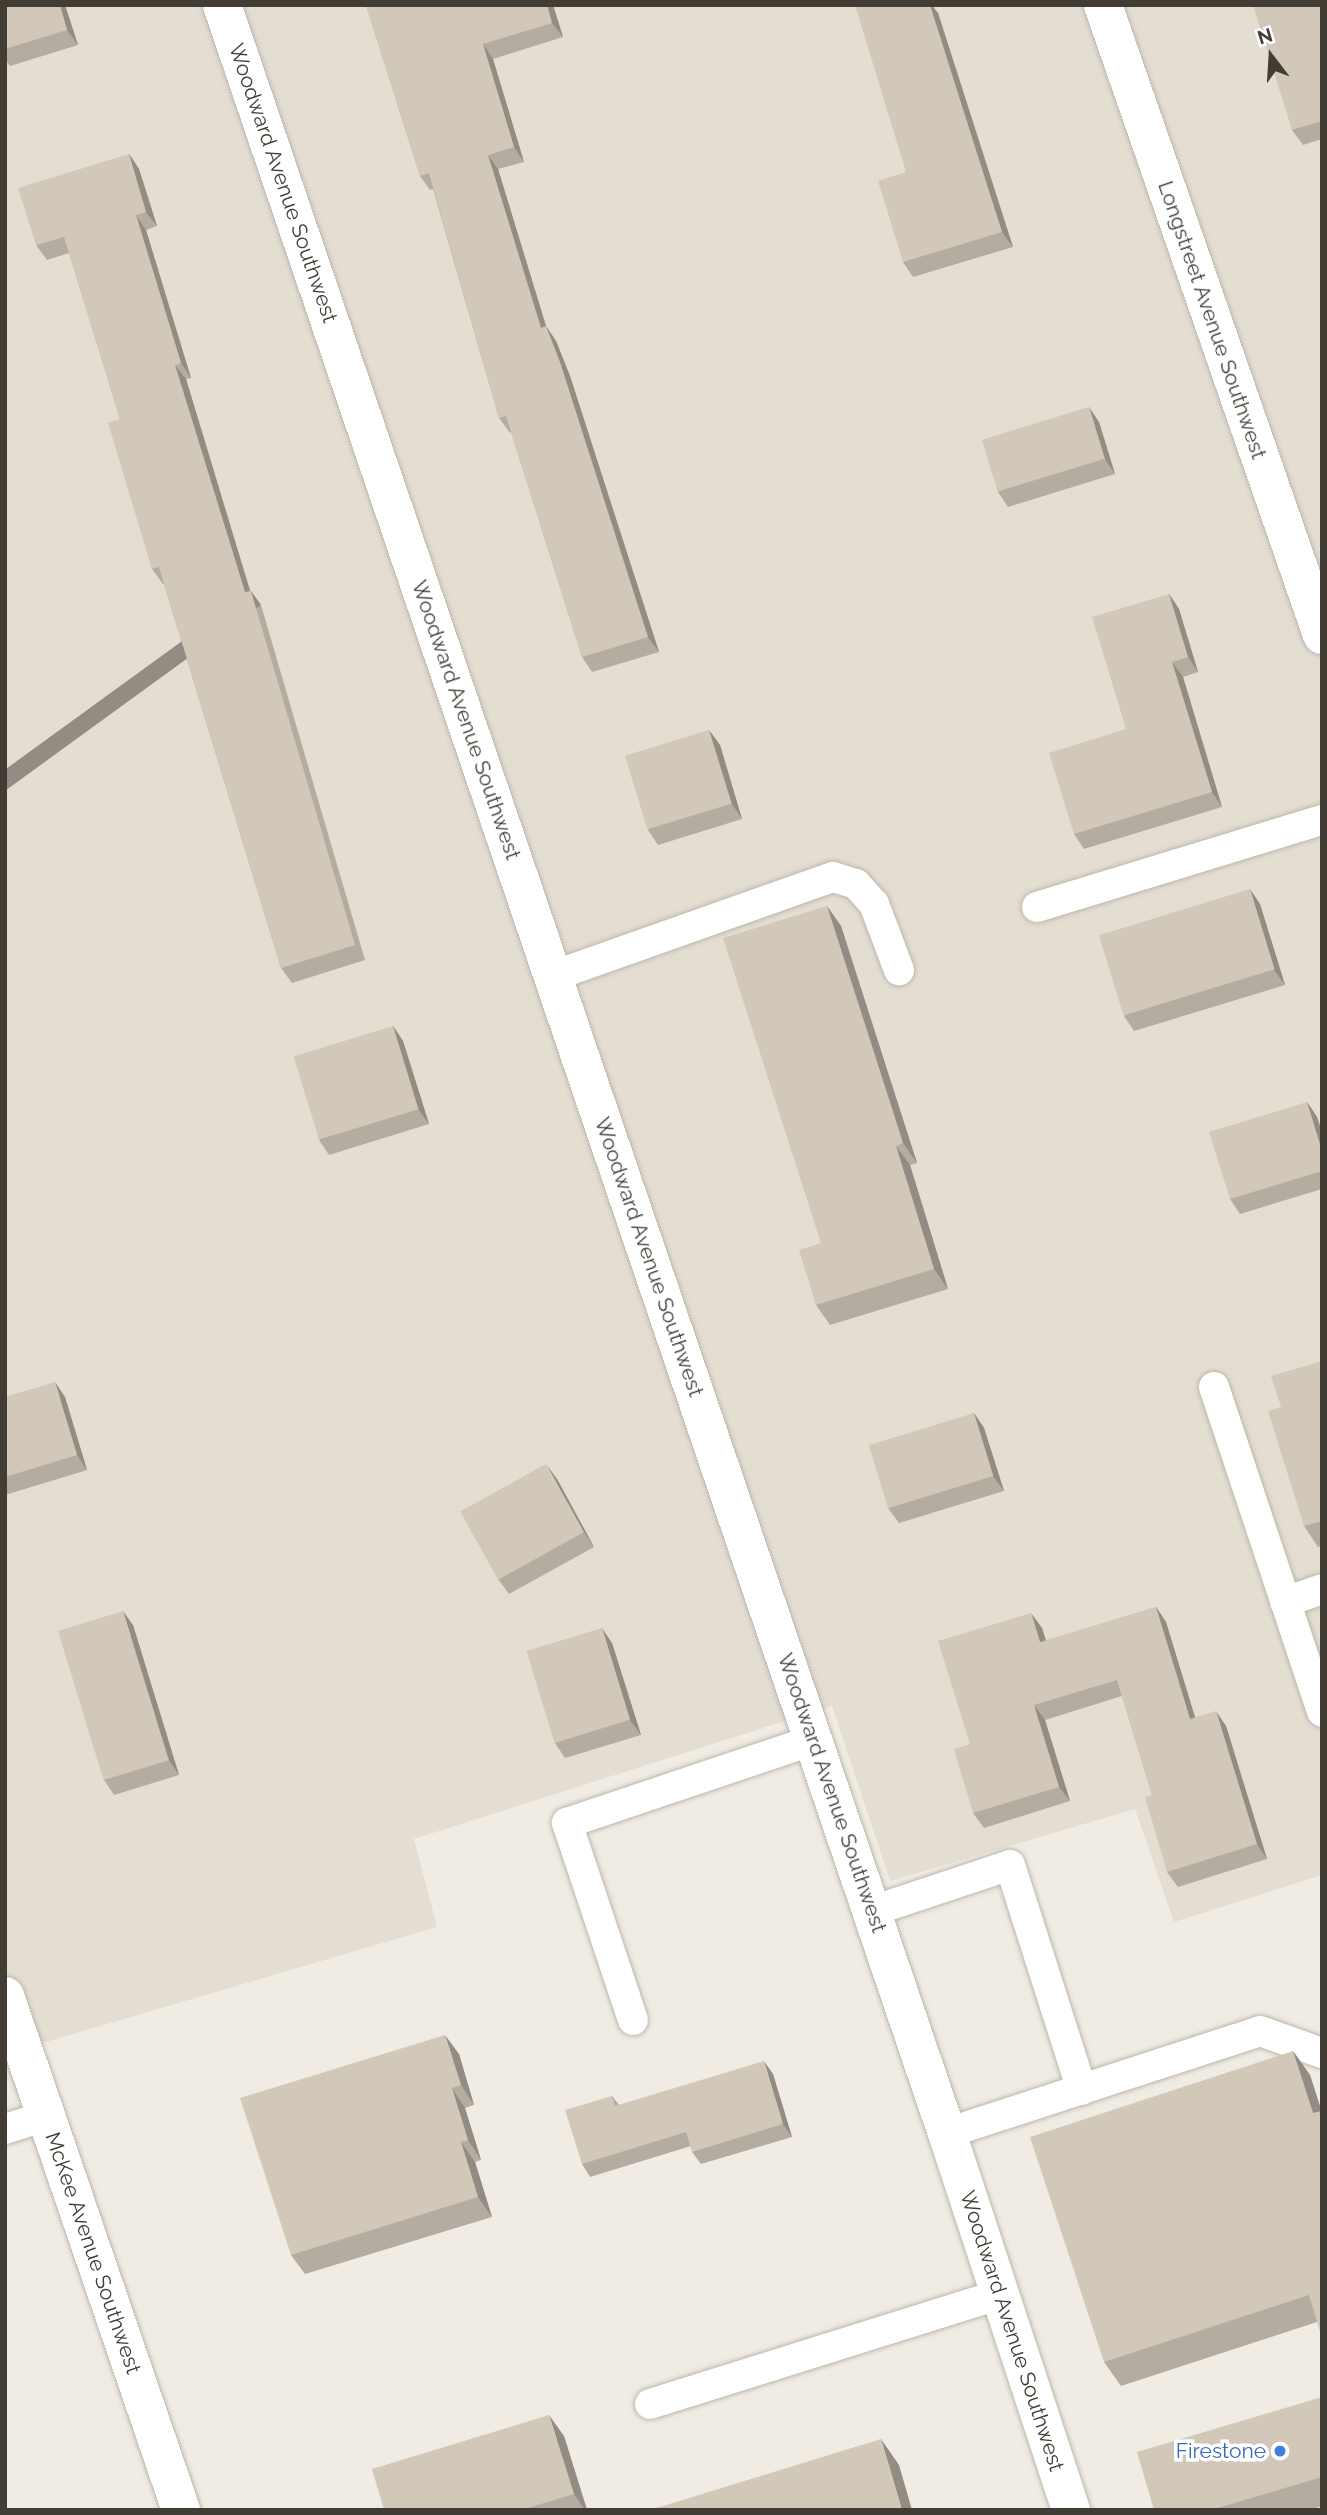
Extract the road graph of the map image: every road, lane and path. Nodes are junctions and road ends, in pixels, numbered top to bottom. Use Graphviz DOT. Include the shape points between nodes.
graph roads {
  1 [pos="222,5"];
  2 [pos="1103,5"];
  3 [pos="1322,635"];
  4 [pos="1322,820"];
  5 [pos="1037,907"];
  6 [pos="899,970"];
  7 [pos="553,976"];
  8 [pos="1214,1387"];
  9 [pos="1322,1590"];
  10 [pos="1285,1602"];
  11 [pos="1322,1712"];
  12 [pos="814,1740"];
  13 [pos="872,1910"];
  14 [pos="5,1996"];
  15 [pos="633,2020"];
  16 [pos="1322,2053"];
  17 [pos="1082,2090"];
  18 [pos="46,2116"];
  19 [pos="5,2129"];
  20 [pos="947,2133"];
  21 [pos="1000,2294"];
  22 [pos="650,2404"];
  23 [pos="181,2510"];
  24 [pos="1071,2510"];
  1 -- 7 [label="street, Woodward Avenue Southwest"];
  2 -- 3 [label="street, Longstreet Avenue Southwest"];
  4 -- 5 [label="lane"];
  6 -- 7 [label="lane" via="874,904 856,884 833,877"];
  7 -- 12 [label="street, Woodward Avenue Southwest"];
  8 -- 10 [label="lane"];
  9 -- 10 [label="lane"];
  10 -- 11 [label="lane"];
  12 -- 13 [label="street, Woodward Avenue Southwest"];
  12 -- 15 [label="lane" via="567,1823"];
  13 -- 17 [label="lane" via="1010,1865"];
  13 -- 20 [label="street, Woodward Avenue Southwest"];
  14 -- 18 [label="street, McKee Avenue Southwest"];
  16 -- 17 [label="lane" via="1261,2031"];
  17 -- 20 [label="lane"];
  18 -- 19 [label="lane"];
  18 -- 23 [label="street, McKee Avenue Southwest"];
  20 -- 21 [label="street, Woodward Avenue Southwest"];
  21 -- 22 [label="lane"];
  21 -- 24 [label="street, Woodward Avenue Southwest"];
}
